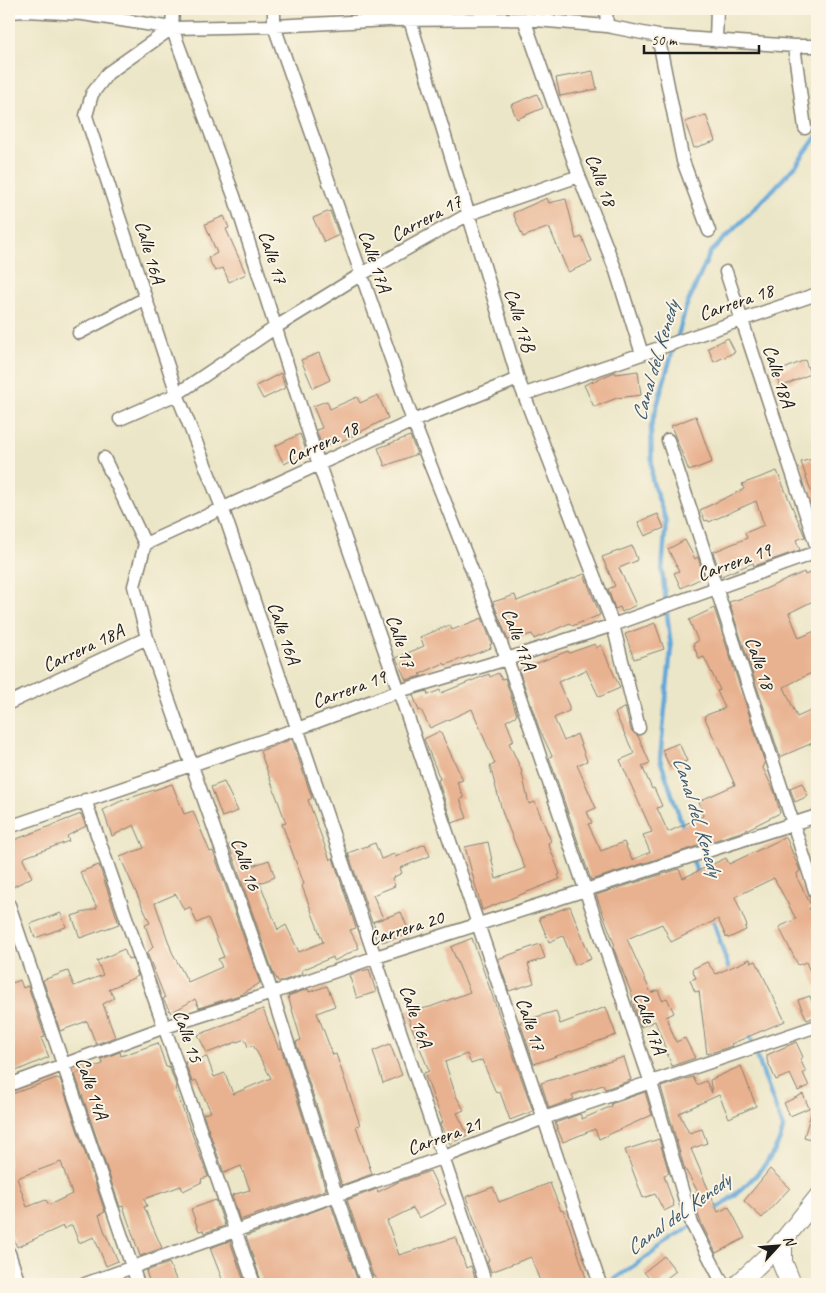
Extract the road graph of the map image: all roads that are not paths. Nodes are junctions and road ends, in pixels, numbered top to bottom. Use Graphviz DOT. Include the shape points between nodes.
graph roads {
  1 [pos="173,9"];
  2 [pos="274,9"];
  3 [pos="606,9"];
  4 [pos="717,9"];
  5 [pos="9,12"];
  6 [pos="388,14"];
  7 [pos="496,14"];
  8 [pos="524,18"];
  9 [pos="410,20"];
  10 [pos="274,26"];
  11 [pos="607,26"];
  12 [pos="172,28"];
  13 [pos="658,36"];
  14 [pos="716,41"];
  15 [pos="794,46"];
  16 [pos="817,46"];
  17 [pos="805,128"];
  18 [pos="579,176"];
  19 [pos="469,214"];
  20 [pos="708,231"];
  21 [pos="726,272"];
  22 [pos="360,276"];
  23 [pos="817,294"];
  24 [pos="144,299"];
  25 [pos="741,321"];
  26 [pos="276,327"];
  27 [pos="79,333"];
  28 [pos="642,354"];
  29 [pos="518,380"];
  30 [pos="177,394"];
  31 [pos="525,394"];
  32 [pos="120,418"];
  33 [pos="413,421"];
  34 [pos="668,440"];
  35 [pos="104,458"];
  36 [pos="319,465"];
  37 [pos="223,510"];
  38 [pos="144,544"];
  39 [pos="817,550"];
  40 [pos="714,588"];
  41 [pos="612,625"];
  42 [pos="147,638"];
  43 [pos="508,660"];
  44 [pos="399,691"];
  45 [pos="9,704"];
  46 [pos="639,728"];
  47 [pos="297,729"];
  48 [pos="192,763"];
  49 [pos="85,800"];
  50 [pos="817,816"];
  51 [pos="794,823"];
  52 [pos="9,827"];
  53 [pos="586,891"];
  54 [pos="817,897"];
  55 [pos="9,905"];
  56 [pos="478,926"];
  57 [pos="376,956"];
  58 [pos="272,994"];
  59 [pos="817,1026"];
  60 [pos="165,1027"];
  61 [pos="64,1064"];
  62 [pos="651,1083"];
  63 [pos="9,1085"];
  64 [pos="544,1118"];
  65 [pos="444,1157"];
  66 [pos="336,1194"];
  67 [pos="817,1198"];
  68 [pos="236,1230"];
  69 [pos="782,1242"];
  70 [pos="9,1253"];
  71 [pos="132,1268"];
  72 [pos="599,1282"];
  73 [pos="19,1284"];
  74 [pos="85,1284"];
  75 [pos="138,1284"];
  76 [pos="254,1284"];
  77 [pos="367,1284"];
  78 [pos="486,1284"];
  79 [pos="723,1284"];
  80 [pos="738,1284"];
  81 [pos="792,1284"];
  1 -- 12 [label="street, Calle 17"];
  2 -- 10 [label="street, Calle 17A"];
  3 -- 11 [label="street"];
  4 -- 14 [label="street"];
  5 -- 12 [label="street" via="83,14"];
  6 -- 9 [label="street"];
  6 -- 10 [label="street"];
  7 -- 8 [label="street"];
  7 -- 9 [label="street"];
  8 -- 11 [label="street"];
  8 -- 18 [label="street, Calle 18"];
  9 -- 19 [label="street, Calle 17B"];
  10 -- 12 [label="street"];
  10 -- 22 [label="street, Calle 17A"];
  11 -- 13 [label="street"];
  12 -- 24 [label="street, Calle 16A" via="108,73 92,94 86,116 122,220"];
  12 -- 26 [label="street, Calle 17" via="234,196"];
  13 -- 14 [label="street"];
  13 -- 20 [label="street" via="683,160"];
  14 -- 15 [label="street"];
  15 -- 16 [label="street"];
  15 -- 17 [label="street"];
  18 -- 19 [label="street, Carrera 17"];
  18 -- 28 [label="street, Calle 18" via="616,270"];
  19 -- 22 [label="street, Carrera 17"];
  19 -- 29 [label="street, Calle 17B"];
  21 -- 25 [label="street, Calle 18A"];
  22 -- 26 [label="street, Carrera 17"];
  22 -- 33 [label="street, Calle 17A"];
  23 -- 25 [label="street, Carrera 18"];
  24 -- 27 [label="street"];
  24 -- 30 [label="street, Calle 16A"];
  25 -- 28 [label="street, Carrera 18"];
  25 -- 39 [label="street, Calle 18A"];
  26 -- 30 [label="street, Carrera 17"];
  26 -- 36 [label="street, Calle 17"];
  28 -- 31 [label="street, Carrera 18"];
  29 -- 31 [label="street, Calle 17B"];
  29 -- 33 [label="street, Carrera 18"];
  30 -- 32 [label="street, Carrera 17"];
  30 -- 37 [label="street, Calle 16A"];
  31 -- 41 [label="street, Calle 17B"];
  33 -- 36 [label="street, Carrera 18"];
  33 -- 43 [label="street, Calle 17A"];
  34 -- 40 [label="street, Calle 18"];
  35 -- 38 [label="street"];
  36 -- 37 [label="street, Carrera 18"];
  36 -- 44 [label="street, Calle 17"];
  37 -- 38 [label="street, Carrera 18"];
  37 -- 47 [label="street, Calle 16A"];
  38 -- 42 [label="street, Calle 16" via="134,586"];
  39 -- 40 [label="street, Carrera 19"];
  40 -- 41 [label="street, Carrera 19"];
  40 -- 51 [label="street, Calle 18"];
  41 -- 43 [label="street, Carrera 19"];
  41 -- 46 [label="street, Calle 17B"];
  42 -- 45 [label="street, Carrera 18A"];
  42 -- 48 [label="street, Calle 16"];
  43 -- 44 [label="street, Carrera 19"];
  43 -- 53 [label="street, Calle 17A"];
  44 -- 47 [label="street, Carrera 19"];
  44 -- 56 [label="street, Calle 17"];
  47 -- 48 [label="street, Carrera 19"];
  47 -- 57 [label="street, Calle 16A"];
  48 -- 49 [label="street, Carrera 19"];
  48 -- 58 [label="street, Calle 16"];
  49 -- 52 [label="street, Carrera 19"];
  49 -- 60 [label="street, Calle 15"];
  50 -- 51 [label="street, Carrera 20"];
  51 -- 53 [label="street, Carrera 20"];
  51 -- 54 [label="street, Calle 18"];
  53 -- 56 [label="street, Carrera 20"];
  53 -- 62 [label="street, Calle 17A"];
  55 -- 61 [label="street, Calle 14A"];
  56 -- 57 [label="street, Carrera 20"];
  56 -- 64 [label="street, Calle 17"];
  57 -- 58 [label="street, Carrera 20"];
  57 -- 65 [label="street, Calle 16A"];
  58 -- 60 [label="street, Carrera 20"];
  58 -- 66 [label="street, Calle 16"];
  59 -- 62 [label="street, Carrera 21"];
  60 -- 61 [label="street, Carrera 20"];
  60 -- 68 [label="street, Calle 15"];
  61 -- 63 [label="street, Carrera 20"];
  61 -- 71 [label="street, Calle 14A"];
  62 -- 64 [label="street, Carrera 21"];
  62 -- 79 [label="street, Calle 17A" via="687,1209"];
  64 -- 65 [label="street, Carrera 21"];
  64 -- 72 [label="street, Calle 17"];
  65 -- 66 [label="street, Carrera 21"];
  65 -- 78 [label="street, Calle 16A"];
  66 -- 68 [label="street, Carrera 21"];
  66 -- 77 [label="street, Calle 16"];
  67 -- 69 [label="main road"];
  68 -- 71 [label="street, Carrera 21"];
  68 -- 76 [label="street, Calle 15"];
  69 -- 80 [label="main road"];
  69 -- 81 [label="main road" via="782,1262"];
  70 -- 73 [label="street"];
  71 -- 74 [label="street, Carrera 21"];
  71 -- 75 [label="street, Calle 14A"];
}
